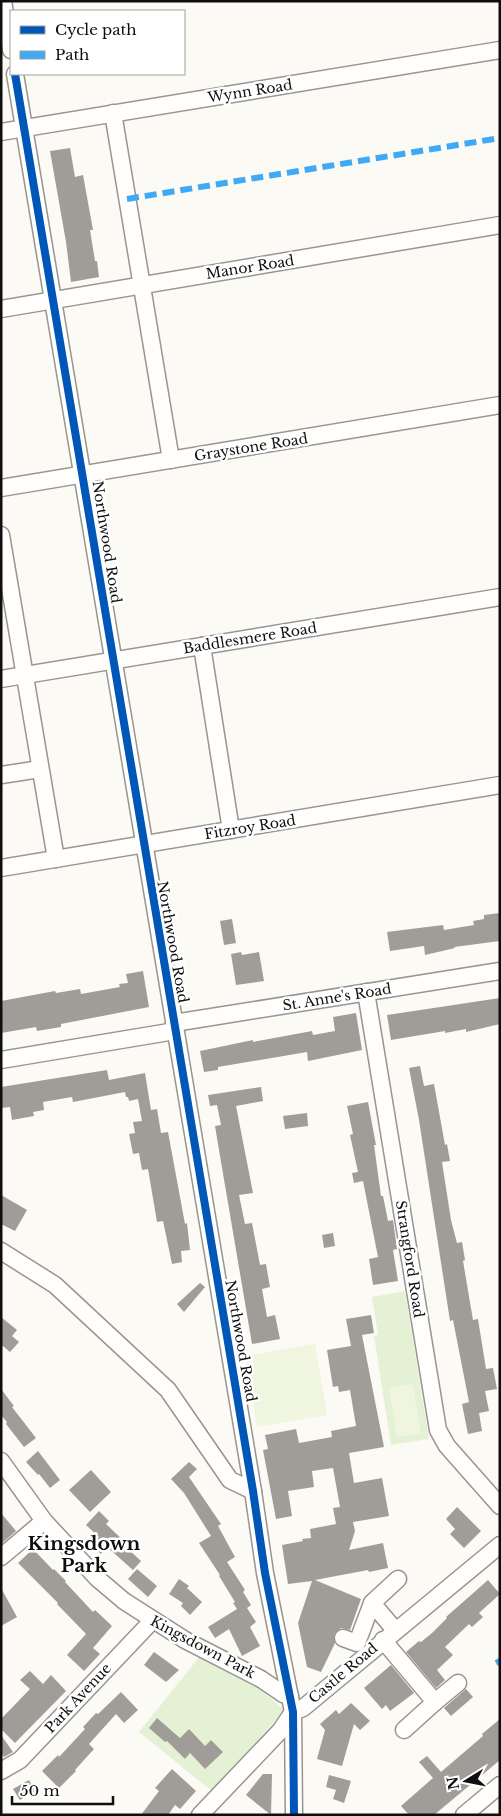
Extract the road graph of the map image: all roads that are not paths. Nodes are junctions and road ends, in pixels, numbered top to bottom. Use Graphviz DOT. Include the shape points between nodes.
graph roads {
  1 [pos="3,1"];
  2 [pos="10,44"];
  3 [pos="500,50"];
  4 [pos="15,75"];
  5 [pos="113,114"];
  6 [pos="24,128"];
  7 [pos="1,132"];
  8 [pos="500,226"];
  9 [pos="142,285"];
  10 [pos="54,300"];
  11 [pos="1,309"];
  12 [pos="500,405"];
  13 [pos="171,460"];
  14 [pos="83,475"];
  15 [pos="1,488"];
  16 [pos="1,535"];
  17 [pos="5,584"];
  18 [pos="500,596"];
  19 [pos="202,646"];
  20 [pos="114,660"];
  21 [pos="26,675"];
  22 [pos="1,679"];
  23 [pos="40,769"];
  24 [pos="1,775"];
  25 [pos="500,785"];
  26 [pos="231,830"];
  27 [pos="144,845"];
  28 [pos="56,859"];
  29 [pos="1,868"];
  30 [pos="500,971"];
  31 [pos="366,992"];
  32 [pos="175,1027"];
  33 [pos="1,1060"];
  34 [pos="1,1251"];
  35 [pos="1,1461"];
  36 [pos="253,1491"];
  37 [pos="500,1506"];
  38 [pos="44,1521"];
  39 [pos="500,1545"];
  40 [pos="1,1557"];
  41 [pos="398,1579"];
  42 [pos="372,1603"];
  43 [pos="152,1620"];
  44 [pos="389,1635"];
  45 [pos="343,1638"];
  46 [pos="458,1683"];
  47 [pos="290,1696"];
  48 [pos="435,1702"];
  49 [pos="293,1712"];
  50 [pos="404,1730"];
  51 [pos="2,1770"];
  52 [pos="500,1786"];
  53 [pos="200,1815"];
  54 [pos="294,1815"];
  55 [pos="464,1815"];
  1 -- 2 [label="street"];
  3 -- 5 [label="street, Wynn Road"];
  4 -- 6 [label="street, Northwood Road"];
  5 -- 6 [label="street, Wynn Road"];
  5 -- 9 [label="street"];
  6 -- 7 [label="street, Wynn Road"];
  6 -- 10 [label="street, Northwood Road"];
  8 -- 9 [label="street, Manor Road"];
  9 -- 10 [label="street, Manor Road"];
  9 -- 13 [label="street"];
  10 -- 11 [label="street, Manor Road"];
  10 -- 14 [label="street, Northwood Road"];
  12 -- 13 [label="street, Graystone Road"];
  13 -- 14 [label="street, Graystone Road"];
  14 -- 15 [label="street, Graystone Road"];
  14 -- 20 [label="street, Northwood Road"];
  16 -- 17 [label="street"];
  17 -- 21 [label="street"];
  18 -- 19 [label="street, Baddlesmere Road"];
  19 -- 20 [label="street, Baddlesmere Road"];
  19 -- 26 [label="street"];
  20 -- 21 [label="street, Baddlesmere Road"];
  20 -- 27 [label="street, Northwood Road"];
  21 -- 22 [label="street, Baddlesmere Road"];
  21 -- 23 [label="street"];
  23 -- 24 [label="street"];
  23 -- 28 [label="street"];
  25 -- 26 [label="street, Fitzroy Road"];
  26 -- 27 [label="street, Fitzroy Road"];
  27 -- 28 [label="street, Fitzroy Road"];
  27 -- 32 [label="street, Northwood Road"];
  28 -- 29 [label="street, Fitzroy Road"];
  30 -- 31 [label="street, St. Anne's Road"];
  31 -- 32 [label="street, St. Anne's Road"];
  31 -- 37 [label="street, Strangford Road" via="438,1430 447,1446"];
  32 -- 33 [label="street, St. Anne's Road"];
  32 -- 36 [label="street, Northwood Road"];
  34 -- 36 [label="street" via="55,1286 168,1390 230,1480"];
  35 -- 38 [label="street, Kingsdown Park"];
  36 -- 47 [label="street, Northwood Road" via="265,1573"];
  38 -- 40 [label="street"];
  38 -- 43 [label="street, Kingsdown Park" via="98,1579"];
  39 -- 44 [label="street, Castle Road"];
  41 -- 42 [label="street"];
  42 -- 44 [label="street"];
  42 -- 45 [label="street" via="357,1643"];
  43 -- 47 [label="street, Kingsdown Park"];
  43 -- 51 [label="street, Park Avenue" via="20,1760"];
  44 -- 48 [label="street"];
  44 -- 49 [label="street, Castle Road" via="302,1708"];
  46 -- 48 [label="street"];
  47 -- 49 [label="street, Northwood Road"];
  48 -- 50 [label="street"];
  49 -- 53 [label="street, Castle Road" via="280,1731"];
  49 -- 54 [label="street, Northwood Road"];
  52 -- 55 [label="street"];
}
